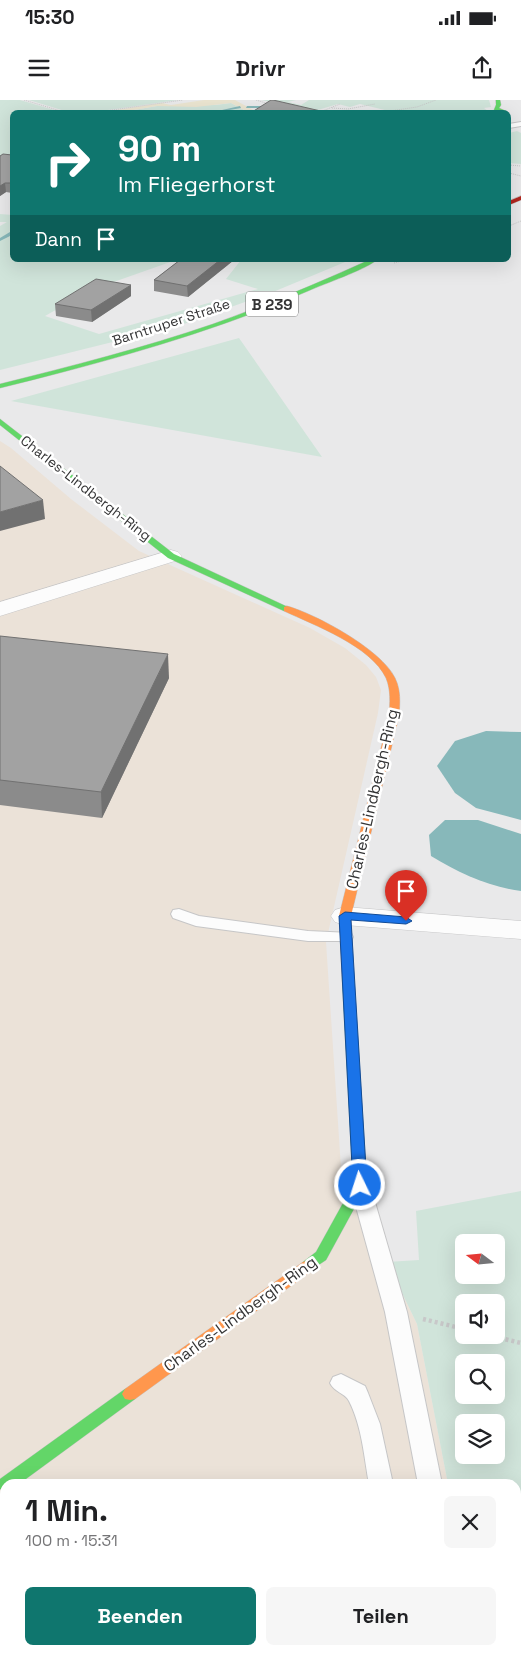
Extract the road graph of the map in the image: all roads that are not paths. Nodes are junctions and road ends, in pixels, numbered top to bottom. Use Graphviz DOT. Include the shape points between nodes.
graph roads {
  1 [pos="511,114"];
  2 [pos="521,122"];
  3 [pos="369,262"];
  4 [pos="0,386"];
  5 [pos="0,422"];
  6 [pos="171,556"];
  7 [pos="0,608"];
  8 [pos="179,914"];
  9 [pos="345,927"];
  10 [pos="521,930"];
  11 [pos="360,1185"];
  12 [pos="341,1382"];
  13 [pos="13,1479"];
  14 [pos="380,1479"];
  15 [pos="429,1479"];
  1 -- 2 [label="street"];
  3 -- 4 [label="street, Barntruper Straße / B 239" via="217,325"];
  5 -- 6 [label="street, Charles-Lindbergh-Ring"];
  6 -- 7 [label="street, Charles-Lindbergh-Ring"];
  6 -- 9 [label="street, Charles-Lindbergh-Ring" via="354,641 389,674 395,692 394,716"];
  8 -- 9 [label="lane" via="196,921 308,936"];
  9 -- 10 [label="street"];
  9 -- 11 [label="street, Charles-Lindbergh-Ring"];
  11 -- 13 [label="street, Charles-Lindbergh-Ring" via="321,1256"];
  11 -- 15 [label="lane" via="396,1312"];
  12 -- 14 [label="lane" via="357,1393 369,1424"];
}
